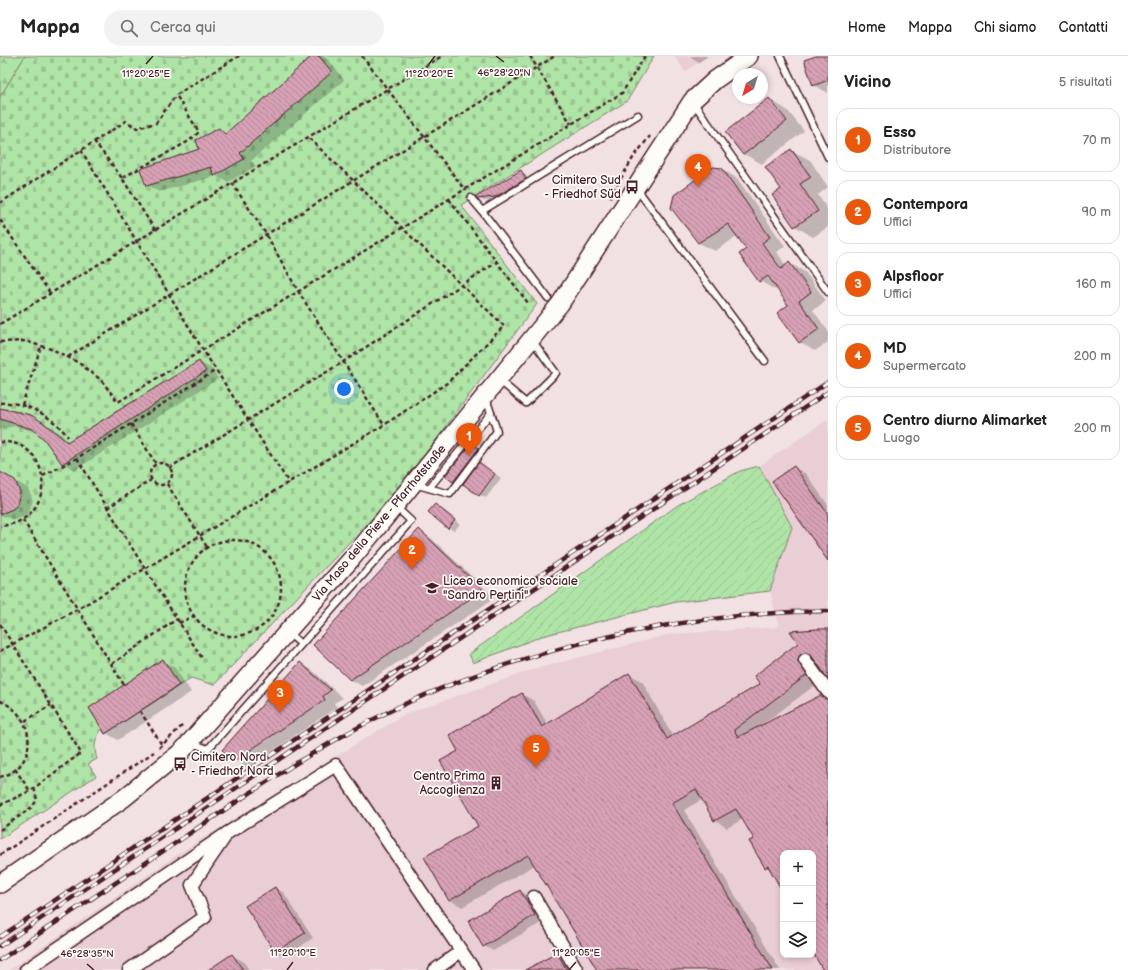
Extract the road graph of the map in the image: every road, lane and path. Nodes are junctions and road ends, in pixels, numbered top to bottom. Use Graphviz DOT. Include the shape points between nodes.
graph roads {
  1 [pos="239,56"];
  2 [pos="362,56"];
  3 [pos="442,56"];
  4 [pos="530,56"];
  5 [pos="555,56"];
  6 [pos="645,56"];
  7 [pos="749,56"];
  8 [pos="780,56"];
  9 [pos="538,67"];
  10 [pos="388,89"];
  11 [pos="176,95"];
  12 [pos="692,100"];
  13 [pos="638,116"];
  14 [pos="571,124"];
  15 [pos="652,133"];
  16 [pos="308,137"];
  17 [pos="423,137"];
  18 [pos="94,141"];
  19 [pos="81,150"];
  20 [pos="828,157"];
  21 [pos="122,178"];
  22 [pos="353,181"];
  23 [pos="232,183"];
  24 [pos="635,187"];
  25 [pos="465,189"];
  26 [pos="471,198"];
  27 [pos="609,198"];
  28 [pos="449,199"];
  29 [pos="0,203"];
  30 [pos="482,211"];
  31 [pos="0,220"];
  32 [pos="401,228"];
  33 [pos="155,230"];
  34 [pos="266,234"];
  35 [pos="137,241"];
  36 [pos="497,262"];
  37 [pos="462,285"];
  38 [pos="298,291"];
  39 [pos="828,292"];
  40 [pos="50,294"];
  41 [pos="169,294"];
  42 [pos="548,298"];
  43 [pos="528,303"];
  44 [pos="0,324"];
  45 [pos="531,339"];
  46 [pos="0,342"];
  47 [pos="41,346"];
  48 [pos="203,350"];
  49 [pos="68,357"];
  50 [pos="765,361"];
  51 [pos="343,362"];
  52 [pos="216,370"];
  53 [pos="498,379"];
  54 [pos="485,395"];
  55 [pos="0,403"];
  56 [pos="22,405"];
  57 [pos="491,413"];
  58 [pos="248,419"];
  59 [pos="131,424"];
  60 [pos="384,424"];
  61 [pos="68,436"];
  62 [pos="0,442"];
  63 [pos="77,458"];
  64 [pos="156,464"];
  65 [pos="169,468"];
  66 [pos="43,476"];
  67 [pos="151,480"];
  68 [pos="289,483"];
  69 [pos="167,484"];
  70 [pos="421,486"];
  71 [pos="395,505"];
  72 [pos="107,508"];
  73 [pos="23,520"];
  74 [pos="0,526"];
  75 [pos="201,536"];
  76 [pos="207,547"];
  77 [pos="145,569"];
  78 [pos="78,609"];
  79 [pos="194,616"];
  80 [pos="177,619"];
  81 [pos="180,623"];
  82 [pos="0,624"];
  83 [pos="287,632"];
  84 [pos="12,644"];
  85 [pos="301,644"];
  86 [pos="0,651"];
  87 [pos="202,658"];
  88 [pos="805,660"];
  89 [pos="112,664"];
  90 [pos="124,685"];
  91 [pos="828,692"];
  92 [pos="0,701"];
  93 [pos="51,705"];
  94 [pos="140,711"];
  95 [pos="25,722"];
  96 [pos="186,722"];
  97 [pos="190,742"];
  98 [pos="162,746"];
  99 [pos="15,769"];
  100 [pos="0,777"];
  101 [pos="34,787"];
  102 [pos="30,791"];
  103 [pos="0,805"];
  104 [pos="0,830"];
  105 [pos="229,832"];
  106 [pos="0,855"];
  107 [pos="0,884"];
  108 [pos="534,897"];
  109 [pos="461,951"];
  110 [pos="26,970"];
  111 [pos="129,970"];
  112 [pos="435,970"];
  113 [pos="474,970"];
  114 [pos="577,970"];
  1 -- 11 [label="path"];
  2 -- 10 [label="path"];
  3 -- 10 [label="path"];
  4 -- 9 [label="path"];
  5 -- 9 [label="path"];
  6 -- 14 [label="path" via="622,93"];
  7 -- 12 [label="street, Via Maso della Pieve - Pfarrhofstraße"];
  8 -- 20 [label="lane"];
  9 -- 14 [label="path"];
  9 -- 17 [label="path"];
  10 -- 16 [label="path"];
  10 -- 17 [label="path"];
  11 -- 18 [label="path" via="156,123 137,128 126,121"];
  11 -- 21 [label="path" via="199,132 189,141"];
  12 -- 24 [label="street, Via Maso della Pieve - Pfarrhofstraße"];
  12 -- 39 [label="lane"];
  13 -- 30 [label="lane"];
  14 -- 25 [label="path"];
  15 -- 27 [label="path" via="633,158"];
  16 -- 22 [label="path"];
  16 -- 23 [label="path"];
  17 -- 22 [label="path"];
  17 -- 25 [label="path"];
  18 -- 19 [label="path"];
  18 -- 21 [label="path"];
  19 -- 29 [label="path"];
  19 -- 35 [label="path"];
  21 -- 33 [label="path"];
  22 -- 32 [label="path"];
  22 -- 34 [label="path"];
  23 -- 33 [label="path"];
  23 -- 34 [label="path"];
  24 -- 45 [label="street, Via Maso della Pieve - Pfarrhofstraße" via="560,304"];
  24 -- 50 [label="lane"];
  25 -- 26 [label="path"];
  25 -- 28 [label="path"];
  26 -- 30 [label="lane"];
  28 -- 32 [label="path"];
  28 -- 36 [label="path"];
  30 -- 42 [label="lane"];
  31 -- 40 [label="path"];
  32 -- 37 [label="path"];
  32 -- 38 [label="path"];
  33 -- 35 [label="path"];
  34 -- 38 [label="path"];
  34 -- 41 [label="path"];
  35 -- 40 [label="path"];
  35 -- 41 [label="path"];
  36 -- 37 [label="path"];
  36 -- 43 [label="path"];
  37 -- 51 [label="path"];
  37 -- 60 [label="path" via="504,326 447,383"];
  38 -- 48 [label="path"];
  38 -- 51 [label="path"];
  40 -- 44 [label="path"];
  41 -- 48 [label="path"];
  41 -- 49 [label="path"];
  45 -- 53 [label="street, Via Maso della Pieve - Pfarrhofstraße"];
  45 -- 53 [label="lane" via="556,373 526,403"];
  46 -- 47 [label="path" via="25,341"];
  47 -- 49 [label="path"];
  47 -- 56 [label="path"];
  48 -- 49 [label="path" via="118,402 101,380"];
  48 -- 52 [label="path"];
  51 -- 58 [label="path"];
  51 -- 60 [label="path"];
  52 -- 58 [label="path"];
  52 -- 59 [label="path"];
  53 -- 54 [label="street, Via Maso della Pieve - Pfarrhofstraße"];
  54 -- 57 [label="lane"];
  54 -- 70 [label="street, Via Maso della Pieve - Pfarrhofstraße"];
  55 -- 56 [label="path"];
  56 -- 61 [label="path" via="45,416"];
  57 -- 70 [label="lane"];
  57 -- 70 [label="lane" via="497,431 450,494"];
  58 -- 65 [label="path"];
  58 -- 68 [label="path"];
  59 -- 63 [label="path"];
  59 -- 64 [label="path"];
  60 -- 68 [label="path"];
  62 -- 66 [label="path" via="19,445 30,453"];
  63 -- 66 [label="path"];
  63 -- 72 [label="path"];
  64 -- 65 [label="path" via="163,464"];
  64 -- 67 [label="path" via="150,473"];
  65 -- 69 [label="path" via="171,478"];
  66 -- 73 [label="path" via="40,501 33,512"];
  67 -- 69 [label="path" via="156,485"];
  67 -- 72 [label="path"];
  68 -- 75 [label="path"];
  69 -- 75 [label="path"];
  70 -- 71 [label="street, Via Maso della Pieve - Pfarrhofstraße"];
  71 -- 83 [label="street, Via Maso della Pieve - Pfarrhofstraße"];
  71 -- 85 [label="lane" via="411,521"];
  72 -- 77 [label="path"];
  73 -- 74 [label="path" via="12,525"];
  73 -- 78 [label="path"];
  75 -- 76 [label="path"];
  75 -- 77 [label="path"];
  76 -- 79 [label="path" via="196,557 188,571 185,586 187,602"];
  76 -- 79 [label="path" via="222,541 237,540 252,544 266,552 281,580 281,596 275,612 265,624 251,632 236,636 210,630"];
  77 -- 78 [label="path"];
  77 -- 80 [label="path"];
  78 -- 84 [label="path"];
  78 -- 89 [label="path"];
  79 -- 81 [label="path"];
  80 -- 81 [label="path"];
  80 -- 89 [label="path"];
  81 -- 87 [label="path"];
  82 -- 84 [label="path"];
  83 -- 85 [label="lane"];
  83 -- 97 [label="street, Via Maso della Pieve - Pfarrhofstraße"];
  84 -- 86 [label="path"];
  84 -- 93 [label="path"];
  85 -- 97 [label="lane" via="208,749"];
  88 -- 91 [label="street"];
  89 -- 90 [label="path"];
  92 -- 95 [label="path" via="18,712"];
  93 -- 95 [label="path"];
  93 -- 101 [label="path" via="81,753"];
  94 -- 98 [label="path"];
  95 -- 99 [label="path" via="29,734 28,747 24,759"];
  96 -- 98 [label="path"];
  97 -- 107 [label="street, Via Maso della Pieve - Pfarrhofstraße" via="124,798"];
  98 -- 106 [label="path"];
  99 -- 100 [label="path"];
  99 -- 102 [label="path"];
  101 -- 102 [label="path"];
  101 -- 104 [label="path" via="37,800 32,807"];
  102 -- 103 [label="path"];
  105 -- 109 [label="street" via="336,765"];
  105 -- 110 [label="street"];
  105 -- 111 [label="street" via="192,884 205,918"];
  108 -- 114 [label="street"];
  109 -- 112 [label="street"];
  109 -- 113 [label="street"];
}
